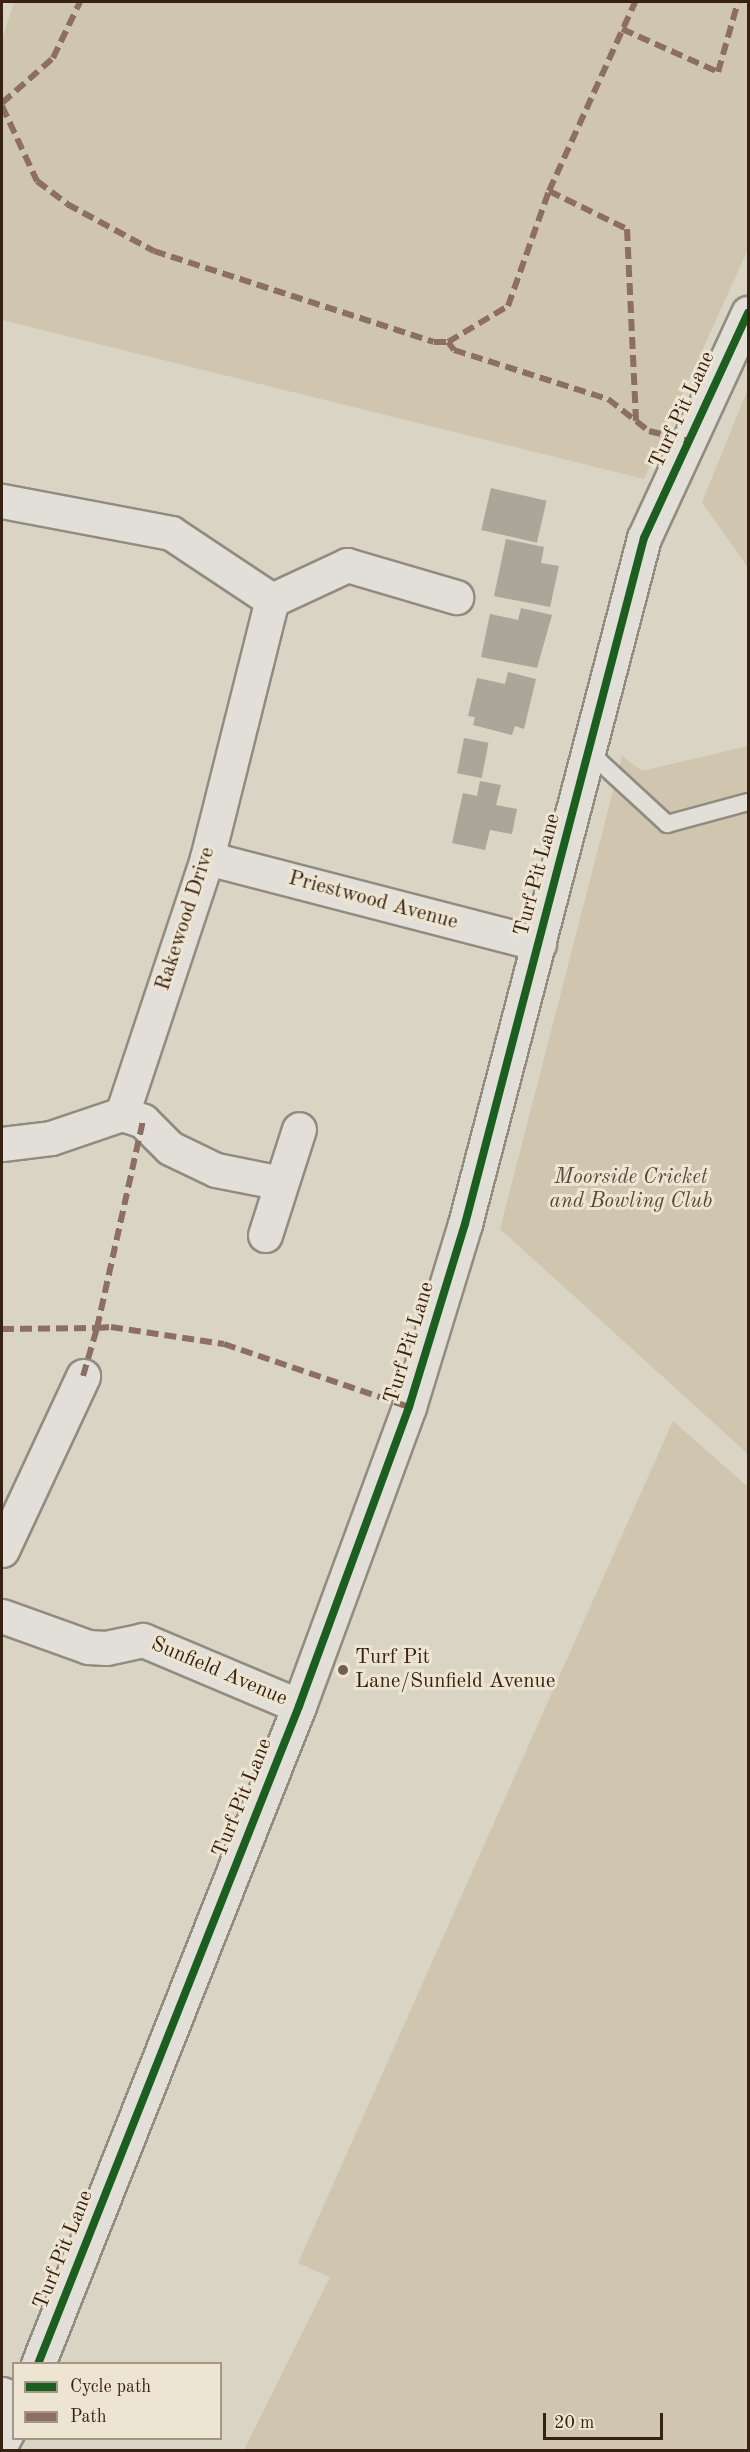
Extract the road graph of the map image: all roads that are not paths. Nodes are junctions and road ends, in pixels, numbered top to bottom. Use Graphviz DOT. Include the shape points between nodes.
graph roads {
  1 [pos="748,313"];
  2 [pos="2,501"];
  3 [pos="456,597"];
  4 [pos="272,600"];
  5 [pos="588,751"];
  6 [pos="748,802"];
  7 [pos="207,858"];
  8 [pos="539,944"];
  9 [pos="122,1114"];
  10 [pos="299,1129"];
  11 [pos="2,1144"];
  12 [pos="281,1183"];
  13 [pos="265,1235"];
  14 [pos="83,1376"];
  15 [pos="2,1550"];
  16 [pos="2,1616"];
  17 [pos="299,1706"];
  18 [pos="39,2362"];
  19 [pos="12,2423"];
  20 [pos="2,2442"];
  1 -- 5 [label="street, Turf Pit Lane" via="644,538"];
  2 -- 4 [label="street" via="171,533"];
  3 -- 4 [label="street" via="347,565"];
  4 -- 7 [label="street, Rakewood Drive"];
  5 -- 6 [label="lane" via="667,824"];
  5 -- 8 [label="street, Turf Pit Lane"];
  7 -- 8 [label="street, Priestwood Avenue"];
  7 -- 9 [label="street, Rakewood Drive"];
  8 -- 17 [label="street, Turf Pit Lane" via="465,1224 410,1407"];
  9 -- 11 [label="street" via="51,1138"];
  9 -- 12 [label="street" via="143,1121 170,1148 216,1170"];
  10 -- 12 [label="street"];
  12 -- 13 [label="street"];
  14 -- 15 [label="street"];
  16 -- 17 [label="street, Sunfield Avenue" via="88,1647 106,1648 144,1640"];
  17 -- 18 [label="street, Turf Pit Lane"];
  19 -- 20 [label="street"];
}
